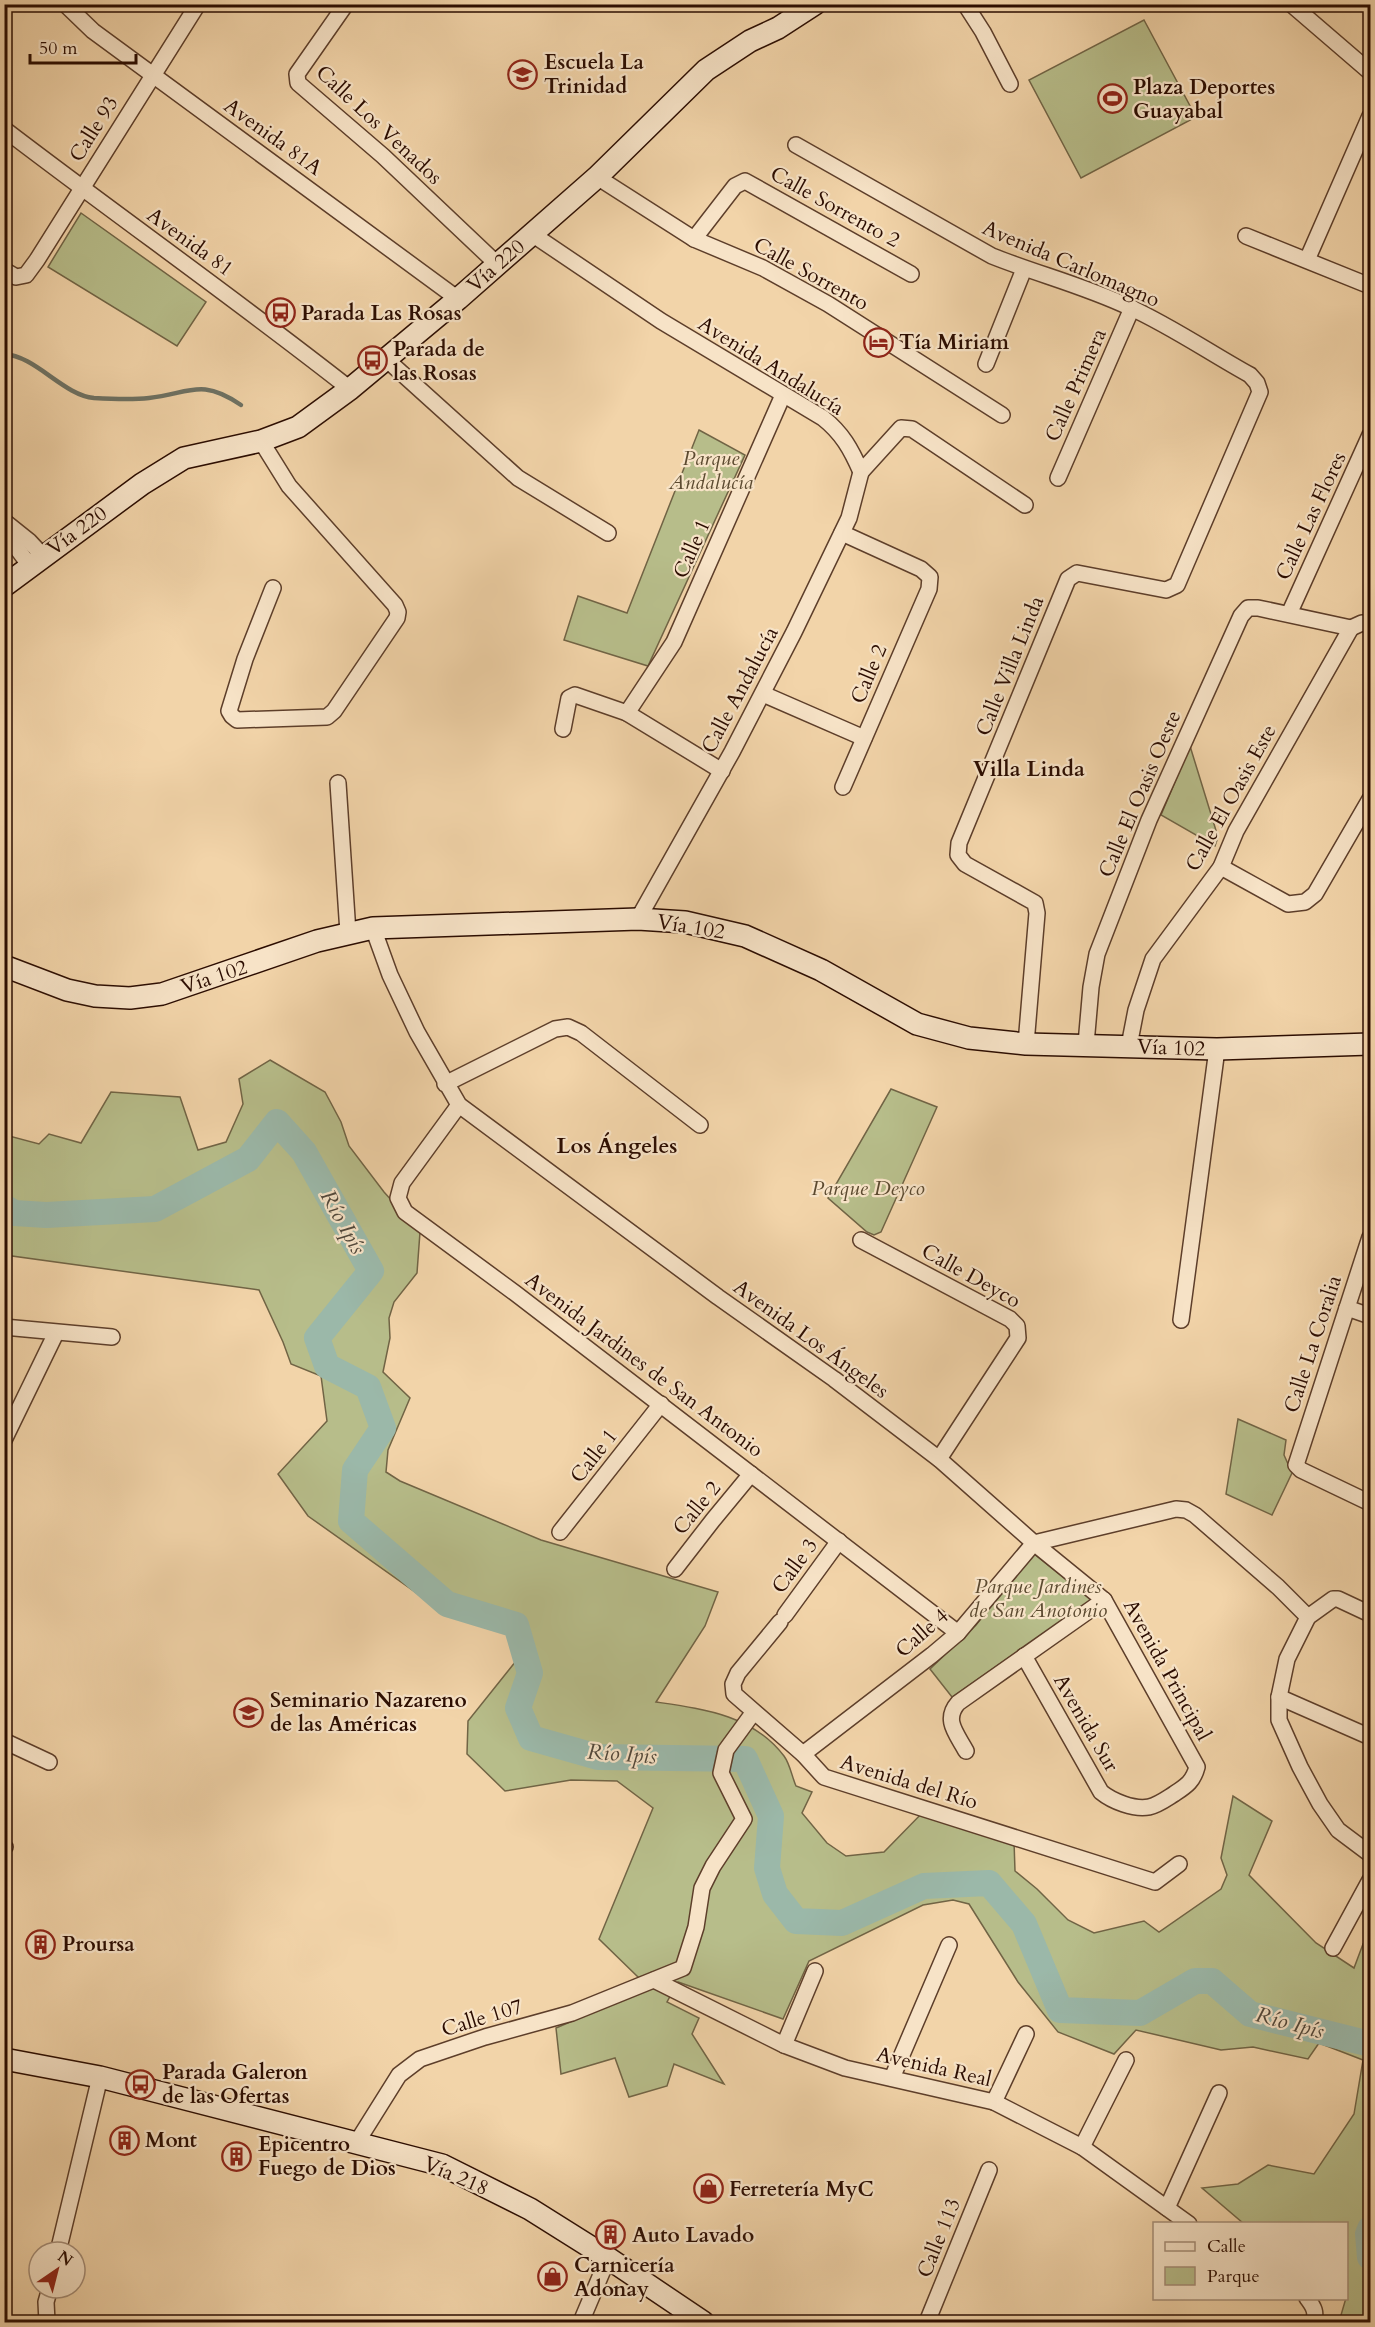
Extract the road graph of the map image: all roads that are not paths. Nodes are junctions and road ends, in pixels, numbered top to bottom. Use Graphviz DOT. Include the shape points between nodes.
graph roads {
  1 [pos="65,4"];
  2 [pos="198,4"];
  3 [pos="346,4"];
  4 [pos="815,4"];
  5 [pos="965,4"];
  6 [pos="1291,4"];
  7 [pos="1371,72"];
  8 [pos="152,74"];
  9 [pos="1010,84"];
  10 [pos="1371,116"];
  11 [pos="4,129"];
  12 [pos="796,145"];
  13 [pos="597,177"];
  14 [pos="82,189"];
  15 [pos="532,234"];
  16 [pos="1246,236"];
  17 [pos="694,239"];
  18 [pos="1307,260"];
  19 [pos="497,264"];
  20 [pos="1024,269"];
  21 [pos="4,270"];
  22 [pos="911,274"];
  23 [pos="1371,286"];
  24 [pos="458,299"];
  25 [pos="1132,308"];
  26 [pos="386,359"];
  27 [pos="986,364"];
  28 [pos="350,389"];
  29 [pos="783,395"];
  30 [pos="1002,416"];
  31 [pos="1371,435"];
  32 [pos="261,441"];
  33 [pos="861,472"];
  34 [pos="1058,478"];
  35 [pos="1025,505"];
  36 [pos="5,521"];
  37 [pos="608,533"];
  38 [pos="842,533"];
  39 [pos="36,561"];
  40 [pos="1068,579"];
  41 [pos="4,586"];
  42 [pos="273,588"];
  43 [pos="1289,615"];
  44 [pos="1371,623"];
  45 [pos="1351,628"];
  46 [pos="763,694"];
  47 [pos="627,713"];
  48 [pos="563,729"];
  49 [pos="864,738"];
  50 [pos="722,771"];
  51 [pos="338,783"];
  52 [pos="843,787"];
  53 [pos="1371,800"];
  54 [pos="1221,867"];
  55 [pos="638,919"];
  56 [pos="373,928"];
  57 [pos="348,933"];
  58 [pos="4,966"];
  59 [pos="1026,1044"];
  60 [pos="1086,1044"];
  61 [pos="1371,1044"];
  62 [pos="1129,1046"];
  63 [pos="1217,1049"];
  64 [pos="445,1084"];
  65 [pos="459,1105"];
  66 [pos="700,1125"];
  67 [pos="1371,1237"];
  68 [pos="861,1240"];
  69 [pos="1347,1308"];
  70 [pos="1371,1316"];
  71 [pos="1181,1320"];
  72 [pos="4,1327"];
  73 [pos="56,1333"];
  74 [pos="112,1337"];
  75 [pos="661,1404"];
  76 [pos="4,1440"];
  77 [pos="939,1459"];
  78 [pos="752,1474"];
  79 [pos="1371,1503"];
  80 [pos="560,1532"];
  81 [pos="839,1541"];
  82 [pos="1034,1543"];
  83 [pos="675,1569"];
  84 [pos="1104,1600"];
  85 [pos="1371,1614"];
  86 [pos="1308,1617"];
  87 [pos="782,1619"];
  88 [pos="958,1632"];
  89 [pos="1024,1656"];
  90 [pos="1279,1697"];
  91 [pos="753,1713"];
  92 [pos="1371,1737"];
  93 [pos="4,1741"];
  94 [pos="966,1750"];
  95 [pos="803,1754"];
  96 [pos="49,1762"];
  97 [pos="1119,1802"];
  98 [pos="1371,1854"];
  99 [pos="1179,1864"];
  100 [pos="1371,1880"];
  101 [pos="949,1945"];
  102 [pos="1333,1948"];
  103 [pos="815,1971"];
  104 [pos="654,1980"];
  105 [pos="1026,2034"];
  106 [pos="784,2044"];
  107 [pos="4,2059"];
  108 [pos="1126,2060"];
  109 [pos="100,2077"];
  110 [pos="892,2078"];
  111 [pos="1219,2094"];
  112 [pos="994,2102"];
  113 [pos="357,2142"];
  114 [pos="1082,2147"];
  115 [pos="989,2170"];
  116 [pos="1167,2208"];
  117 [pos="1188,2222"];
  118 [pos="61,2240"];
  119 [pos="608,2258"];
  120 [pos="47,2300"];
  121 [pos="1308,2300"];
  122 [pos="47,2322"];
  123 [pos="581,2322"];
  124 [pos="703,2322"];
  125 [pos="927,2322"];
  126 [pos="1313,2322"];
  1 -- 8 [label="street, Avenida 81A" via="93,31"];
  2 -- 8 [label="street, Calle 93"];
  3 -- 19 [label="street, Calle Los Venados" via="297,74 298,83"];
  4 -- 13 [label="main road, Vía 220" via="706,70"];
  5 -- 9 [label="street"];
  6 -- 7 [label="street"];
  8 -- 14 [label="street, Calle 93"];
  8 -- 24 [label="street, Avenida 81A"];
  10 -- 18 [label="street"];
  11 -- 14 [label="street, Avenida 81"];
  12 -- 20 [label="street, Avenida Carlomagno" via="992,256"];
  13 -- 15 [label="main road, Vía 220"];
  13 -- 17 [label="street, Calle Sorrento"];
  14 -- 21 [label="street, Calle 93" via="26,275 16,277"];
  14 -- 28 [label="street, Avenida 81"];
  15 -- 19 [label="main road, Vía 220"];
  15 -- 29 [label="street, Avenida Andalucía" via="661,321"];
  16 -- 18 [label="street"];
  17 -- 22 [label="street, Calle Sorrento 2" via="735,186 745,181"];
  17 -- 30 [label="street, Calle Sorrento" via="763,268 828,304"];
  18 -- 23 [label="street"];
  19 -- 24 [label="main road, Vía 220"];
  20 -- 25 [label="street, Avenida Carlomagno"];
  20 -- 27 [label="street"];
  24 -- 26 [label="main road, Vía 220"];
  25 -- 34 [label="street, Calle Primera"];
  25 -- 40 [label="street, Avenida Carlomagno" via="1250,375 1260,392 1177,585 1167,590 1077,573"];
  26 -- 28 [label="main road, Vía 220"];
  26 -- 37 [label="street" via="518,478"];
  28 -- 32 [label="main road, Vía 220" via="298,427"];
  29 -- 33 [label="street, Avenida Andalucía" via="838,430"];
  29 -- 47 [label="street, Calle 1" via="674,642"];
  31 -- 43 [label="street, Calle Las Flores"];
  32 -- 39 [label="main road, Vía 220" via="184,458"];
  32 -- 42 [label="street" via="289,486 398,612 327,717 237,720 229,711"];
  33 -- 35 [label="street" via="901,428 912,429"];
  33 -- 38 [label="street, Calle Andalucía"];
  36 -- 39 [label="street" via="29,541"];
  36 -- 39 [label="street" via="16,547"];
  38 -- 46 [label="street, Calle Andalucía"];
  38 -- 49 [label="street, Calle 2" via="921,569 930,577 929,590"];
  39 -- 41 [label="main road, Vía 220"];
  40 -- 59 [label="street, Calle Villa Linda" via="959,843 958,855 965,864 1035,903"];
  43 -- 45 [label="street"];
  43 -- 60 [label="street, Calle El Oasis Oeste" via="1248,608 1241,616 1149,820 1097,954"];
  44 -- 45 [label="street"];
  45 -- 54 [label="street, Calle El Oasis Este" via="1236,831"];
  46 -- 49 [label="street"];
  46 -- 50 [label="street, Calle Andalucía"];
  47 -- 48 [label="street" via="572,695"];
  47 -- 50 [label="street"];
  49 -- 52 [label="street, Calle 2"];
  50 -- 55 [label="street, Calle Andalucía"];
  51 -- 57 [label="street"];
  53 -- 54 [label="street" via="1315,894 1305,902 1288,904"];
  54 -- 62 [label="street, Calle El Oasis Este" via="1153,959"];
  55 -- 56 [label="main road, Vía 102"];
  55 -- 59 [label="main road, Vía 102" via="685,922 745,936 821,969 917,1024 969,1038"];
  56 -- 57 [label="main road, Vía 102"];
  56 -- 64 [label="street, Avenida Los Ángeles" via="390,975"];
  57 -- 58 [label="main road, Vía 102" via="162,994 130,999 67,990"];
  59 -- 60 [label="main road, Vía 102"];
  60 -- 62 [label="main road, Vía 102"];
  61 -- 63 [label="main road, Vía 102"];
  62 -- 63 [label="main road, Vía 102"];
  63 -- 71 [label="street"];
  64 -- 65 [label="street, Avenida Los Ángeles"];
  64 -- 66 [label="street" via="555,1029 568,1027"];
  65 -- 75 [label="street, Avenida Jardines de San Antonio" via="402,1183 398,1197 405,1212"];
  65 -- 77 [label="street, Avenida Los Ángeles"];
  67 -- 69 [label="street, Calle La Coralia"];
  68 -- 77 [label="street, Calle Deyco" via="1017,1326 1018,1338"];
  69 -- 70 [label="street"];
  69 -- 79 [label="street, Calle La Coralia" via="1296,1465"];
  72 -- 73 [label="street"];
  73 -- 74 [label="street"];
  73 -- 76 [label="street"];
  75 -- 78 [label="street, Avenida Jardines de San Antonio"];
  75 -- 80 [label="street, Calle 1"];
  77 -- 82 [label="street, Avenida Los Ángeles"];
  78 -- 81 [label="street, Avenida Jardines de San Antonio"];
  78 -- 83 [label="street, Calle 2"];
  81 -- 87 [label="street, Calle 3"];
  81 -- 88 [label="street, Avenida Jardines de San Antonio"];
  82 -- 84 [label="street, Avenida Principal"];
  82 -- 86 [label="street" via="1176,1509 1186,1510"];
  82 -- 88 [label="street, Calle 4"];
  84 -- 89 [label="street"];
  84 -- 97 [label="street, Avenida Principal" via="1197,1767 1190,1784 1161,1802 1147,1808"];
  85 -- 86 [label="street" via="1333,1599"];
  86 -- 90 [label="street" via="1287,1659"];
  87 -- 91 [label="street, Avenida del Río" via="733,1684 734,1694"];
  88 -- 95 [label="street, Calle 4"];
  89 -- 94 [label="street" via="958,1703 950,1716 951,1723"];
  89 -- 97 [label="street, Avenida Sur" via="1101,1792"];
  90 -- 92 [label="street"];
  90 -- 98 [label="street" via="1279,1720 1305,1776 1338,1830"];
  91 -- 95 [label="street, Avenida del Río"];
  91 -- 104 [label="street, Calle 107" via="726,1750 721,1773 744,1818 702,1888 696,1927 683,1968"];
  93 -- 96 [label="street"];
  95 -- 99 [label="street, Avenida del Río" via="824,1777 1155,1882"];
  100 -- 102 [label="street"];
  101 -- 110 [label="street"];
  103 -- 106 [label="street"];
  104 -- 106 [label="street, Avenida Real"];
  104 -- 113 [label="street, Calle 107" via="572,2013 420,2059 399,2074"];
  105 -- 112 [label="street"];
  106 -- 110 [label="street, Avenida Real" via="845,2068"];
  107 -- 109 [label="main road, Vía 218"];
  108 -- 114 [label="street"];
  109 -- 113 [label="main road, Vía 218"];
  109 -- 118 [label="street"];
  110 -- 112 [label="street, Avenida Real"];
  111 -- 116 [label="street"];
  112 -- 114 [label="street, Avenida Real"];
  113 -- 119 [label="main road, Vía 218" via="442,2165 530,2209"];
  114 -- 116 [label="street, Avenida Real"];
  115 -- 125 [label="street, Calle 113"];
  116 -- 117 [label="street, Avenida Real"];
  119 -- 123 [label="street"];
  119 -- 124 [label="main road, Vía 218"];
  120 -- 122 [label="street"];
  121 -- 126 [label="street" via="1316,2315"];
}
